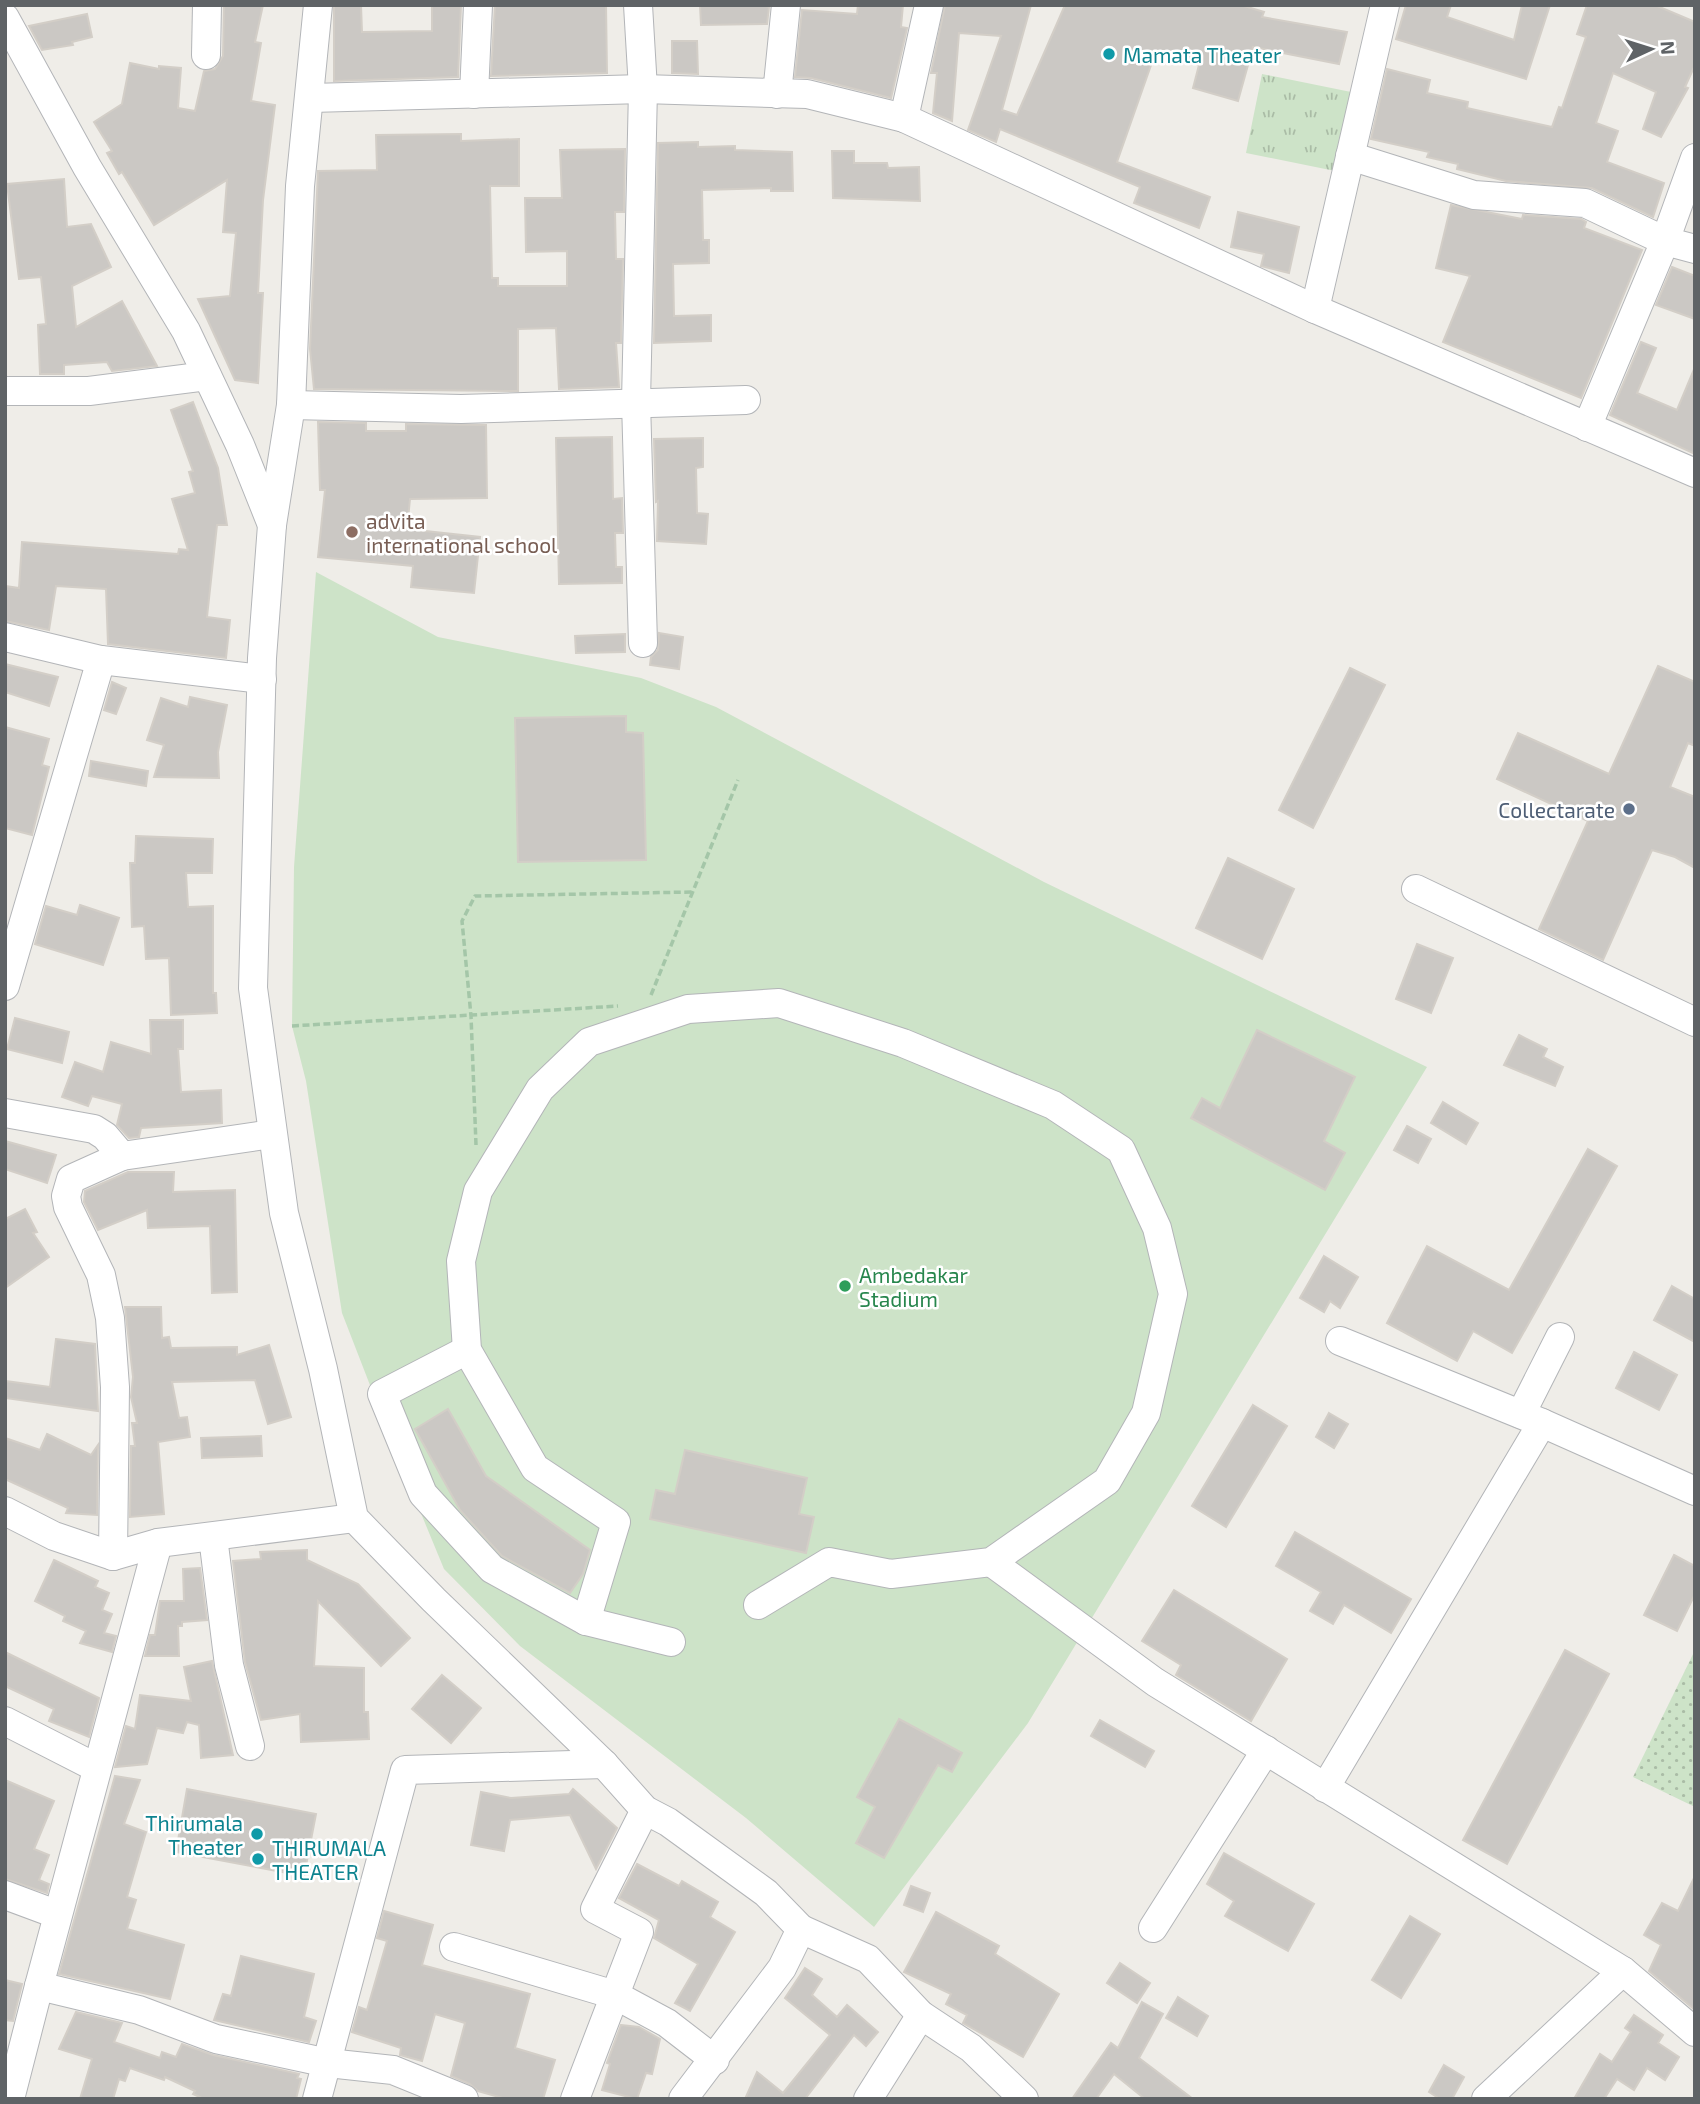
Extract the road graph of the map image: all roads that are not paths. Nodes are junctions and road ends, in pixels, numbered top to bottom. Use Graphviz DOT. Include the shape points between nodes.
graph roads {
  1 [pos="206,5"];
  2 [pos="318,5"];
  3 [pos="478,5"];
  4 [pos="638,5"];
  5 [pos="786,5"];
  6 [pos="929,5"];
  7 [pos="1385,5"];
  8 [pos="5,18"];
  9 [pos="206,55"];
  10 [pos="643,89"];
  11 [pos="778,93"];
  12 [pos="474,94"];
  13 [pos="310,98"];
  14 [pos="904,118"];
  15 [pos="1350,156"];
  16 [pos="1695,158"];
  17 [pos="1665,241"];
  18 [pos="1695,249"];
  19 [pos="1315,309"];
  20 [pos="208,376"];
  21 [pos="5,391"];
  22 [pos="746,400"];
  23 [pos="636,402"];
  24 [pos="291,405"];
  25 [pos="1587,427"];
  26 [pos="1695,473"];
  27 [pos="272,524"];
  28 [pos="5,637"];
  29 [pos="643,643"];
  30 [pos="101,660"];
  31 [pos="262,679"];
  32 [pos="1416,889"];
  33 [pos="9,956"];
  34 [pos="5,986"];
  35 [pos="1695,1021"];
  36 [pos="5,1113"];
  37 [pos="272,1134"];
  38 [pos="122,1156"];
  39 [pos="1560,1337"];
  40 [pos="1340,1341"];
  41 [pos="467,1350"];
  42 [pos="1531,1419"];
  43 [pos="1695,1492"];
  44 [pos="7,1515"];
  45 [pos="354,1518"];
  46 [pos="213,1538"];
  47 [pos="158,1543"];
  48 [pos="113,1556"];
  49 [pos="991,1562"];
  50 [pos="758,1605"];
  51 [pos="586,1621"];
  52 [pos="671,1642"];
  53 [pos="5,1721"];
  54 [pos="250,1746"];
  55 [pos="1266,1749"];
  56 [pos="604,1764"];
  57 [pos="95,1767"];
  58 [pos="1325,1788"];
  59 [pos="645,1810"];
  60 [pos="5,1895"];
  61 [pos="56,1914"];
  62 [pos="1153,1928"];
  63 [pos="801,1929"];
  64 [pos="454,1947"];
  65 [pos="1623,1971"];
  66 [pos="39,1986"];
  67 [pos="615,1995"];
  68 [pos="921,2015"];
  69 [pos="1695,2032"];
  70 [pos="715,2060"];
  71 [pos="328,2063"];
  72 [pos="10,2099"];
  73 [pos="317,2099"];
  74 [pos="464,2099"];
  75 [pos="575,2099"];
  76 [pos="683,2099"];
  77 [pos="868,2099"];
  78 [pos="1024,2099"];
  79 [pos="1486,2099"];
  1 -- 9 [label="street"];
  2 -- 13 [label="street"];
  3 -- 12 [label="street"];
  4 -- 10 [label="street"];
  5 -- 11 [label="street"];
  6 -- 14 [label="street"];
  7 -- 15 [label="street"];
  8 -- 20 [label="street"];
  10 -- 11 [label="street"];
  10 -- 12 [label="street"];
  10 -- 23 [label="street"];
  11 -- 14 [label="street" via="807,94"];
  12 -- 13 [label="street"];
  13 -- 24 [label="street" via="300,186"];
  14 -- 19 [label="street"];
  15 -- 17 [label="street" via="1474,195 1585,203"];
  15 -- 19 [label="street"];
  16 -- 17 [label="street"];
  17 -- 18 [label="street"];
  17 -- 25 [label="street"];
  19 -- 25 [label="street"];
  20 -- 21 [label="street" via="89,391"];
  20 -- 27 [label="street"];
  22 -- 23 [label="street"];
  23 -- 24 [label="street" via="461,409"];
  23 -- 29 [label="street"];
  24 -- 27 [label="street"];
  25 -- 26 [label="street"];
  27 -- 31 [label="street"];
  28 -- 30 [label="street"];
  30 -- 31 [label="street"];
  30 -- 33 [label="street"];
  31 -- 37 [label="street" via="253,988"];
  32 -- 35 [label="street"];
  33 -- 34 [label="street"];
  36 -- 38 [label="street" via="94,1129"];
  37 -- 38 [label="street"];
  37 -- 45 [label="street" via="284,1213"];
  38 -- 48 [label="street" via="71,1179 65,1196 101,1275 110,1318 116,1387"];
  39 -- 42 [label="street"];
  40 -- 42 [label="street"];
  41 -- 49 [label="street" via="461,1261 478,1191 540,1089 589,1042 688,1009 779,1003 903,1043 1053,1105 1121,1150 1157,1228 1173,1294 1146,1413 1107,1481"];
  41 -- 51 [label="street" via="535,1468 616,1522"];
  41 -- 51 [label="street" via="382,1394 423,1494 492,1569"];
  42 -- 43 [label="street"];
  42 -- 58 [label="street"];
  44 -- 48 [label="street"];
  45 -- 46 [label="street"];
  45 -- 56 [label="street"];
  46 -- 47 [label="street"];
  46 -- 54 [label="street" via="231,1672"];
  47 -- 48 [label="street"];
  47 -- 57 [label="street"];
  49 -- 50 [label="street" via="891,1574 829,1562"];
  49 -- 55 [label="street" via="1155,1682"];
  51 -- 52 [label="street"];
  53 -- 57 [label="street"];
  55 -- 58 [label="street"];
  55 -- 62 [label="street"];
  56 -- 59 [label="street"];
  56 -- 71 [label="street" via="405,1770"];
  57 -- 61 [label="street"];
  58 -- 65 [label="street"];
  59 -- 63 [label="street" via="766,1892"];
  59 -- 67 [label="street" via="595,1909 639,1932"];
  60 -- 61 [label="street"];
  61 -- 66 [label="street"];
  63 -- 68 [label="street" via="868,1959"];
  63 -- 70 [label="street" via="782,1968"];
  64 -- 67 [label="street"];
  65 -- 69 [label="street"];
  65 -- 79 [label="street"];
  66 -- 71 [label="street" via="139,2010 216,2039"];
  66 -- 72 [label="street"];
  67 -- 70 [label="street" via="667,2023"];
  67 -- 75 [label="street"];
  68 -- 77 [label="street"];
  68 -- 78 [label="street" via="971,2048"];
  70 -- 76 [label="street"];
  71 -- 73 [label="street"];
  71 -- 74 [label="street" via="393,2070"];
}
